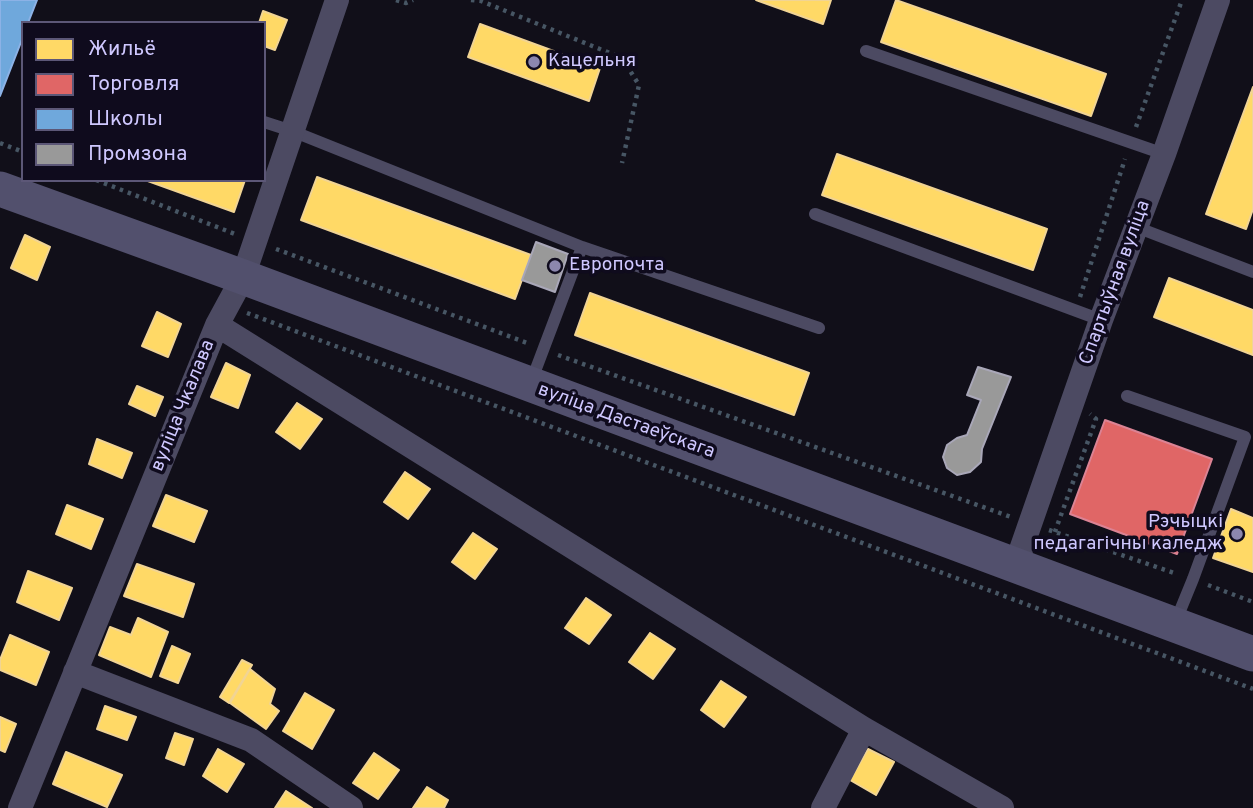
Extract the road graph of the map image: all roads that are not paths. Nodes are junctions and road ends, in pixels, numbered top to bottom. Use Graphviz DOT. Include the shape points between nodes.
graph roads {
  1 [pos="337,0"];
  2 [pos="1218,0"];
  3 [pos="866,51"];
  4 [pos="266,123"];
  5 [pos="292,131"];
  6 [pos="1164,154"];
  7 [pos="0,189"];
  8 [pos="815,214"];
  9 [pos="1136,227"];
  10 [pos="582,247"];
  11 [pos="1253,272"];
  12 [pos="229,303"];
  13 [pos="1101,320"];
  14 [pos="819,328"];
  15 [pos="530,386"];
  16 [pos="1127,396"];
  17 [pos="1015,567"];
  18 [pos="1174,624"];
  19 [pos="1253,654"];
  20 [pos="75,673"];
  21 [pos="864,729"];
  22 [pos="20,808"];
  23 [pos="351,808"];
  24 [pos="823,808"];
  25 [pos="1002,808"];
  1 -- 5 [label="street, вуліца Чкалава"];
  2 -- 6 [label="street, Спартыўная вуліца"];
  3 -- 6 [label="lane"];
  4 -- 5 [label="lane"];
  5 -- 10 [label="lane"];
  5 -- 12 [label="street, вуліца Чкалава"];
  6 -- 9 [label="street, Спартыўная вуліца"];
  7 -- 12 [label="street, вуліца Дастаеўскага"];
  8 -- 13 [label="lane"];
  9 -- 11 [label="lane"];
  9 -- 13 [label="street, Спартыўная вуліца"];
  10 -- 14 [label="lane"];
  10 -- 15 [label="lane"];
  12 -- 15 [label="street, вуліца Дастаеўскага"];
  12 -- 20 [label="street, вуліца Чкалава"];
  12 -- 21 [label="street, вуліца Дастаеўскага"];
  13 -- 17 [label="street, Спартыўная вуліца" via="1019,515"];
  15 -- 17 [label="street, вуліца Дастаеўскага"];
  16 -- 18 [label="lane" via="1245,437"];
  17 -- 18 [label="street, вуліца Дастаеўскага"];
  18 -- 19 [label="street, вуліца Дастаеўскага"];
  20 -- 22 [label="street, вуліца Чкалава"];
  20 -- 23 [label="street" via="251,740"];
  21 -- 24 [label="street"];
  21 -- 25 [label="street, вуліца Дастаеўскага"];
}
